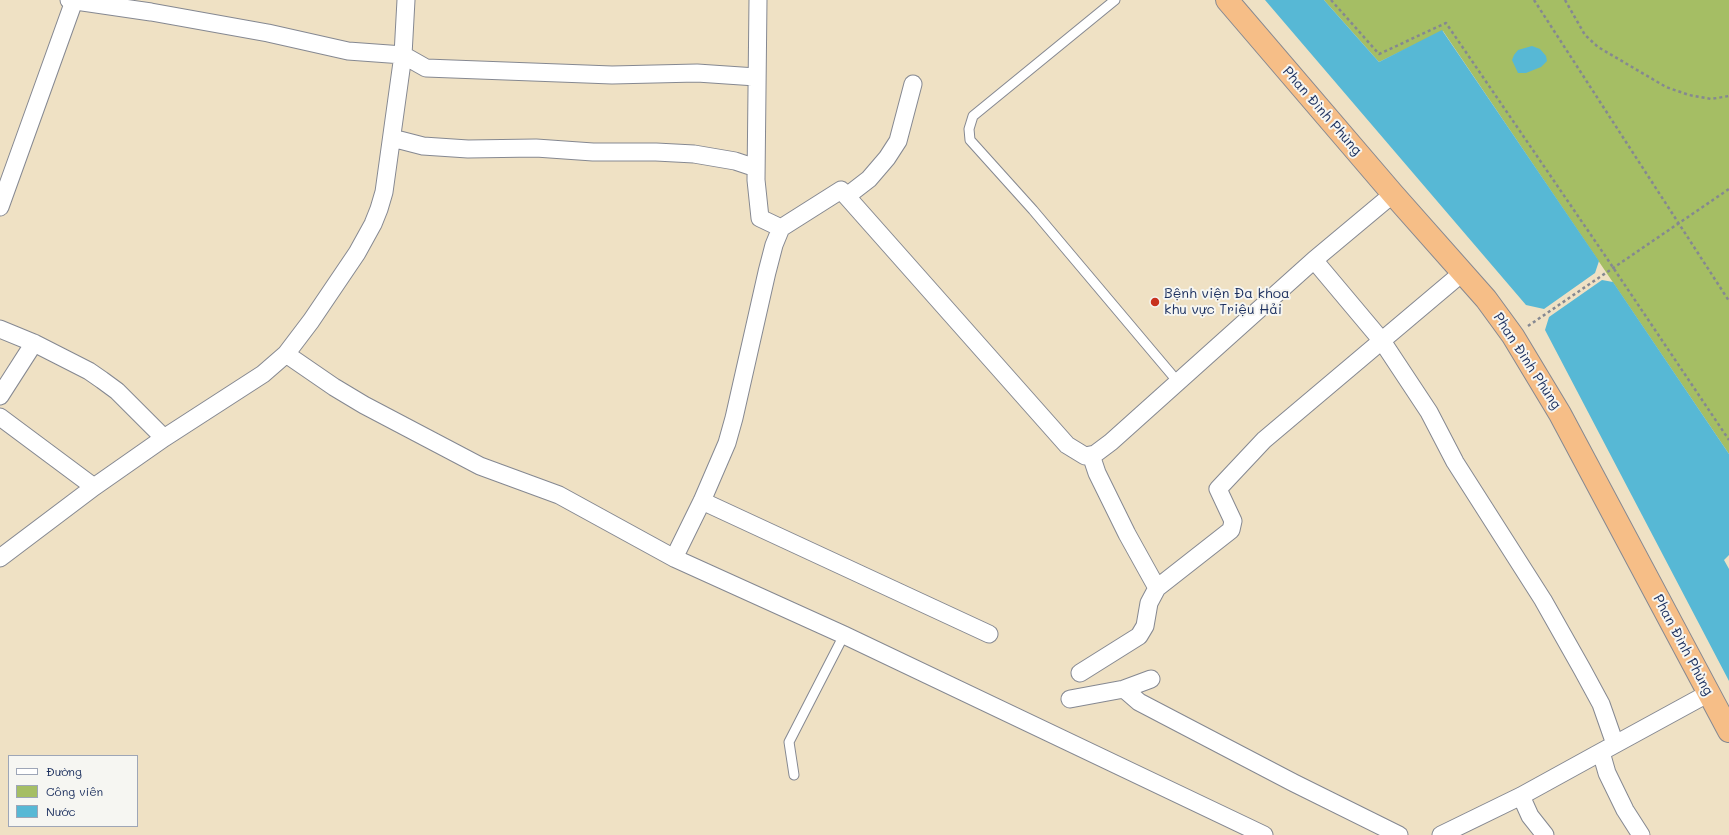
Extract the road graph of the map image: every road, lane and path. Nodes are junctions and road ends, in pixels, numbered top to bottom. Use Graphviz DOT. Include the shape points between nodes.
graph roads {
  1 [pos="72,0"];
  2 [pos="406,0"];
  3 [pos="758,0"];
  4 [pos="1115,0"];
  5 [pos="1227,0"];
  6 [pos="1331,0"];
  7 [pos="1534,0"];
  8 [pos="1565,0"];
  9 [pos="403,55"];
  10 [pos="756,77"];
  11 [pos="913,84"];
  12 [pos="1729,96"];
  13 [pos="392,138"];
  14 [pos="756,168"];
  15 [pos="1729,189"];
  16 [pos="1393,194"];
  17 [pos="847,196"];
  18 [pos="0,207"];
  19 [pos="1678,223"];
  20 [pos="781,228"];
  21 [pos="1314,260"];
  22 [pos="1613,267"];
  23 [pos="1462,273"];
  24 [pos="1729,301"];
  25 [pos="0,329"];
  26 [pos="1513,336"];
  27 [pos="1382,341"];
  28 [pos="34,343"];
  29 [pos="286,354"];
  30 [pos="1178,382"];
  31 [pos="0,396"];
  32 [pos="0,417"];
  33 [pos="164,438"];
  34 [pos="1729,440"];
  35 [pos="1091,455"];
  36 [pos="94,487"];
  37 [pos="702,501"];
  38 [pos="0,558"];
  39 [pos="674,558"];
  40 [pos="1157,588"];
  41 [pos="989,634"];
  42 [pos="844,635"];
  43 [pos="1080,673"];
  44 [pos="1151,679"];
  45 [pos="1124,689"];
  46 [pos="1709,693"];
  47 [pos="1070,699"];
  48 [pos="1729,731"];
  49 [pos="1608,748"];
  50 [pos="794,775"];
  51 [pos="1521,796"];
  52 [pos="1264,835"];
  53 [pos="1399,835"];
  54 [pos="1441,835"];
  55 [pos="1545,835"];
  56 [pos="1641,835"];
  1 -- 9 [label="street" via="252,30 348,51"];
  1 -- 18 [label="street"];
  2 -- 9 [label="street"];
  3 -- 10 [label="street"];
  4 -- 30 [label="lane" via="973,116 969,128 970,140 1033,210"];
  5 -- 16 [label="highway, Phan Đình Phùng"];
  6 -- 22 [label="path" via="1379,54 1446,23"];
  7 -- 19 [label="path"];
  8 -- 12 [label="path" via="1585,35 1598,47 1666,87 1711,99"];
  9 -- 10 [label="street" via="426,68 612,75 697,73"];
  9 -- 13 [label="street"];
  10 -- 14 [label="street"];
  11 -- 17 [label="street" via="898,142 869,180"];
  13 -- 14 [label="street" via="423,146 468,149 536,148 694,154 735,161"];
  13 -- 29 [label="street" via="384,192 373,224 344,274"];
  14 -- 20 [label="street" via="760,218"];
  15 -- 19 [label="path"];
  16 -- 21 [label="street"];
  16 -- 23 [label="highway, Phan Đình Phùng"];
  17 -- 20 [label="street" via="841,190"];
  17 -- 35 [label="street" via="1067,444 1085,456"];
  19 -- 22 [label="path"];
  19 -- 24 [label="path"];
  20 -- 37 [label="street" via="767,272 734,418"];
  21 -- 27 [label="street"];
  21 -- 30 [label="street"];
  22 -- 26 [label="path"];
  22 -- 34 [label="path"];
  23 -- 26 [label="highway, Phan Đình Phùng"];
  23 -- 27 [label="street"];
  25 -- 28 [label="street"];
  26 -- 46 [label="highway, Phan Đình Phùng" via="1560,414"];
  27 -- 40 [label="street" via="1264,440 1218,489 1233,521 1232,527"];
  27 -- 49 [label="street" via="1430,412 1455,462 1543,600 1582,669 1601,704"];
  28 -- 31 [label="street"];
  28 -- 33 [label="street" via="102,380 117,391"];
  29 -- 33 [label="street" via="263,374"];
  29 -- 39 [label="street" via="364,405 480,466 544,489 576,504"];
  30 -- 35 [label="street" via="1110,442"];
  32 -- 36 [label="street"];
  33 -- 36 [label="street"];
  35 -- 40 [label="street" via="1097,473 1127,534"];
  36 -- 38 [label="street"];
  37 -- 39 [label="street"];
  37 -- 41 [label="street"];
  39 -- 42 [label="street"];
  40 -- 43 [label="street" via="1149,603 1143,632"];
  42 -- 50 [label="lane" via="789,742"];
  42 -- 52 [label="street"];
  44 -- 45 [label="street"];
  45 -- 47 [label="street"];
  45 -- 53 [label="street" via="1139,702"];
  46 -- 48 [label="highway, Phan Đình Phùng"];
  46 -- 49 [label="street"];
  49 -- 51 [label="street"];
  49 -- 56 [label="street" via="1610,779"];
  51 -- 54 [label="street"];
  51 -- 55 [label="street" via="1530,816"];
}
